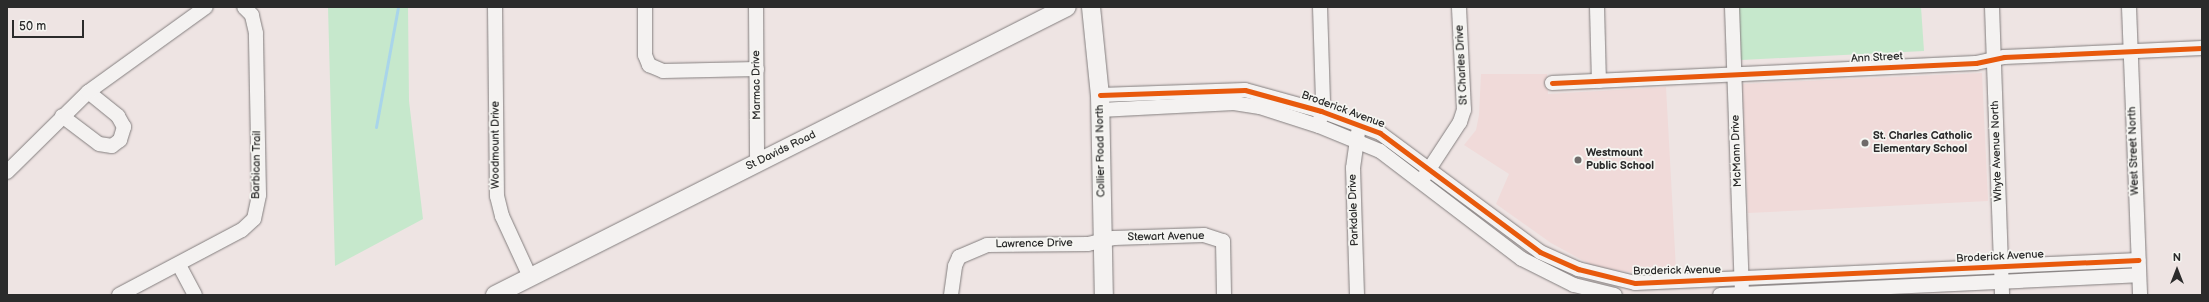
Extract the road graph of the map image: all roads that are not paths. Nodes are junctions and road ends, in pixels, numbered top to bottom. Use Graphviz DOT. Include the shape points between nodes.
graph roads {
  1 [pos="206,7"];
  2 [pos="244,7"];
  3 [pos="495,7"];
  4 [pos="645,7"];
  5 [pos="756,7"];
  6 [pos="1067,7"];
  7 [pos="1091,7"];
  8 [pos="1320,7"];
  9 [pos="1459,7"];
  10 [pos="1597,7"];
  11 [pos="1732,7"];
  12 [pos="1992,7"];
  13 [pos="2129,7"];
  14 [pos="2202,48"];
  15 [pos="2130,51"];
  16 [pos="1994,59"];
  17 [pos="757,69"];
  18 [pos="1734,74"];
  19 [pos="1599,81"];
  20 [pos="1552,83"];
  21 [pos="88,92"];
  22 [pos="1100,103"];
  23 [pos="1321,111"];
  24 [pos="62,116"];
  25 [pos="1360,125"];
  26 [pos="1318,126"];
  27 [pos="1355,139"];
  28 [pos="757,162"];
  29 [pos="1429,170"];
  30 [pos="7,172"];
  31 [pos="1421,182"];
  32 [pos="1103,240"];
  33 [pos="2138,260"];
  34 [pos="180,265"];
  35 [pos="2000,267"];
  36 [pos="2138,275"];
  37 [pos="530,277"];
  38 [pos="1610,279"];
  39 [pos="2002,288"];
  40 [pos="1742,290"];
  41 [pos="119,295"];
  42 [pos="195,295"];
  43 [pos="495,295"];
  44 [pos="951,295"];
  45 [pos="1104,295"];
  46 [pos="1224,295"];
  47 [pos="1357,295"];
  48 [pos="1612,295"];
  49 [pos="1720,295"];
  50 [pos="2140,295"];
  1 -- 21 [label="street"];
  2 -- 34 [label="street, Barbican Trail" via="252,15 256,33 259,195 254,219 242,230"];
  3 -- 37 [label="street, Woodmount Drive" via="497,196 502,216"];
  4 -- 17 [label="street" via="645,55 649,65 663,71"];
  5 -- 17 [label="street, Marmac Drive"];
  6 -- 28 [label="main road, St Davids Road"];
  7 -- 22 [label="main road, Collier Road North"];
  8 -- 23 [label="street" via="1323,102"];
  9 -- 29 [label="street, St Charles Drive" via="1464,110 1460,122"];
  10 -- 19 [label="street"];
  11 -- 18 [label="street, McMann Drive"];
  12 -- 16 [label="street, Whyte Avenue North"];
  13 -- 15 [label="street, West Street North"];
  14 -- 15 [label="street, Ann Street"];
  15 -- 16 [label="street, Ann Street"];
  15 -- 33 [label="street, West Street North"];
  16 -- 18 [label="street, Ann Street" via="1976,63"];
  16 -- 35 [label="street, Whyte Avenue North"];
  17 -- 28 [label="street, Marmac Drive"];
  18 -- 19 [label="street, Ann Street"];
  18 -- 40 [label="street, McMann Drive"];
  19 -- 20 [label="street, Ann Street"];
  21 -- 24 [label="street"];
  21 -- 24 [label="street" via="118,116 124,128 120,140 112,146 99,144"];
  22 -- 23 [label="street, Broderick Avenue" via="1245,90"];
  22 -- 26 [label="street, Broderick Avenue" via="1234,103 1260,107"];
  22 -- 32 [label="main road, Collier Road North"];
  23 -- 25 [label="street, Broderick Avenue"];
  23 -- 26 [label="street"];
  24 -- 30 [label="street"];
  25 -- 27 [label="street, Parkdale Drive"];
  25 -- 29 [label="street, Broderick Avenue" via="1380,133"];
  26 -- 27 [label="street, Broderick Avenue"];
  27 -- 31 [label="street, Broderick Avenue" via="1380,151"];
  27 -- 47 [label="street, Parkdale Drive" via="1353,168"];
  28 -- 37 [label="main road, St Davids Road"];
  29 -- 31 [label="street, St Charles Drive"];
  29 -- 38 [label="street, Broderick Avenue" via="1540,252 1578,269"];
  31 -- 48 [label="street, Broderick Avenue" via="1522,259 1574,285"];
  32 -- 44 [label="street, Lawrence Drive" via="1088,244 987,245 959,257 955,266"];
  32 -- 45 [label="main road, Collier Road North"];
  32 -- 46 [label="street, Stewart Avenue" via="1204,235 1223,240"];
  33 -- 35 [label="street, Broderick Avenue"];
  33 -- 36 [label="street, West Street North"];
  34 -- 41 [label="street, Barbican Trail"];
  34 -- 42 [label="street"];
  35 -- 39 [label="street, Whyte Avenue North"];
  35 -- 40 [label="street, Broderick Avenue"];
  36 -- 39 [label="street, Broderick Avenue"];
  36 -- 50 [label="street, West Street North"];
  37 -- 43 [label="main road, St Davids Road"];
  38 -- 40 [label="street, Broderick Avenue"];
  38 -- 48 [label="street"];
  39 -- 40 [label="street, Broderick Avenue"];
  40 -- 49 [label="street, Broderick Avenue"];
}
